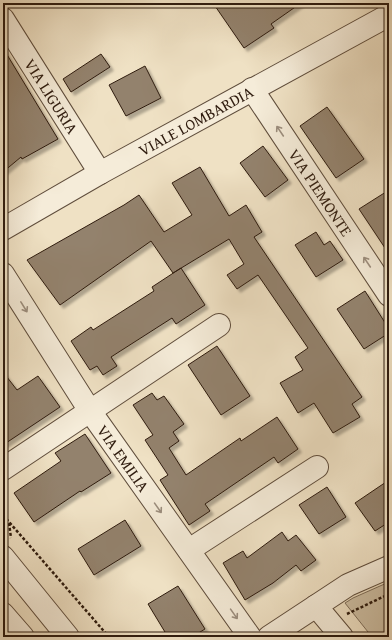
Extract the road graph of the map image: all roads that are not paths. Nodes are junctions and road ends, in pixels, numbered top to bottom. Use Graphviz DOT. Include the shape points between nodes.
graph roads {
  1 [pos="389,15"];
  2 [pos="3,18"];
  3 [pos="252,89"];
  4 [pos="100,173"];
  5 [pos="3,229"];
  6 [pos="3,274"];
  7 [pos="389,295"];
  8 [pos="219,325"];
  9 [pos="90,411"];
  10 [pos="317,467"];
  11 [pos="3,469"];
  12 [pos="188,550"];
  13 [pos="5,566"];
  14 [pos="389,567"];
  15 [pos="316,606"];
  16 [pos="3,614"];
  17 [pos="23,637"];
  18 [pos="68,637"];
  19 [pos="250,637"];
  20 [pos="269,637"];
  21 [pos="342,637"];
  1 -- 3 [label="street, VIALE LOMBARDIA"];
  2 -- 4 [label="street, VIA LIGURIA"];
  3 -- 4 [label="street, VIALE LOMBARDIA"];
  7 -- 3 [label="street, VIA PIEMONTE, one-way"];
  4 -- 5 [label="street, VIALE LOMBARDIA"];
  6 -- 9 [label="street, VIA EMILIA, one-way"];
  8 -- 9 [label="street"];
  9 -- 11 [label="street"];
  9 -- 12 [label="street, VIA EMILIA, one-way"];
  10 -- 12 [label="street"];
  12 -- 19 [label="street, VIA EMILIA, one-way"];
  13 -- 18 [label="street"];
  14 -- 15 [label="street" via="348,586"];
  15 -- 20 [label="street"];
  15 -- 21 [label="street"];
  16 -- 17 [label="street"];
}
